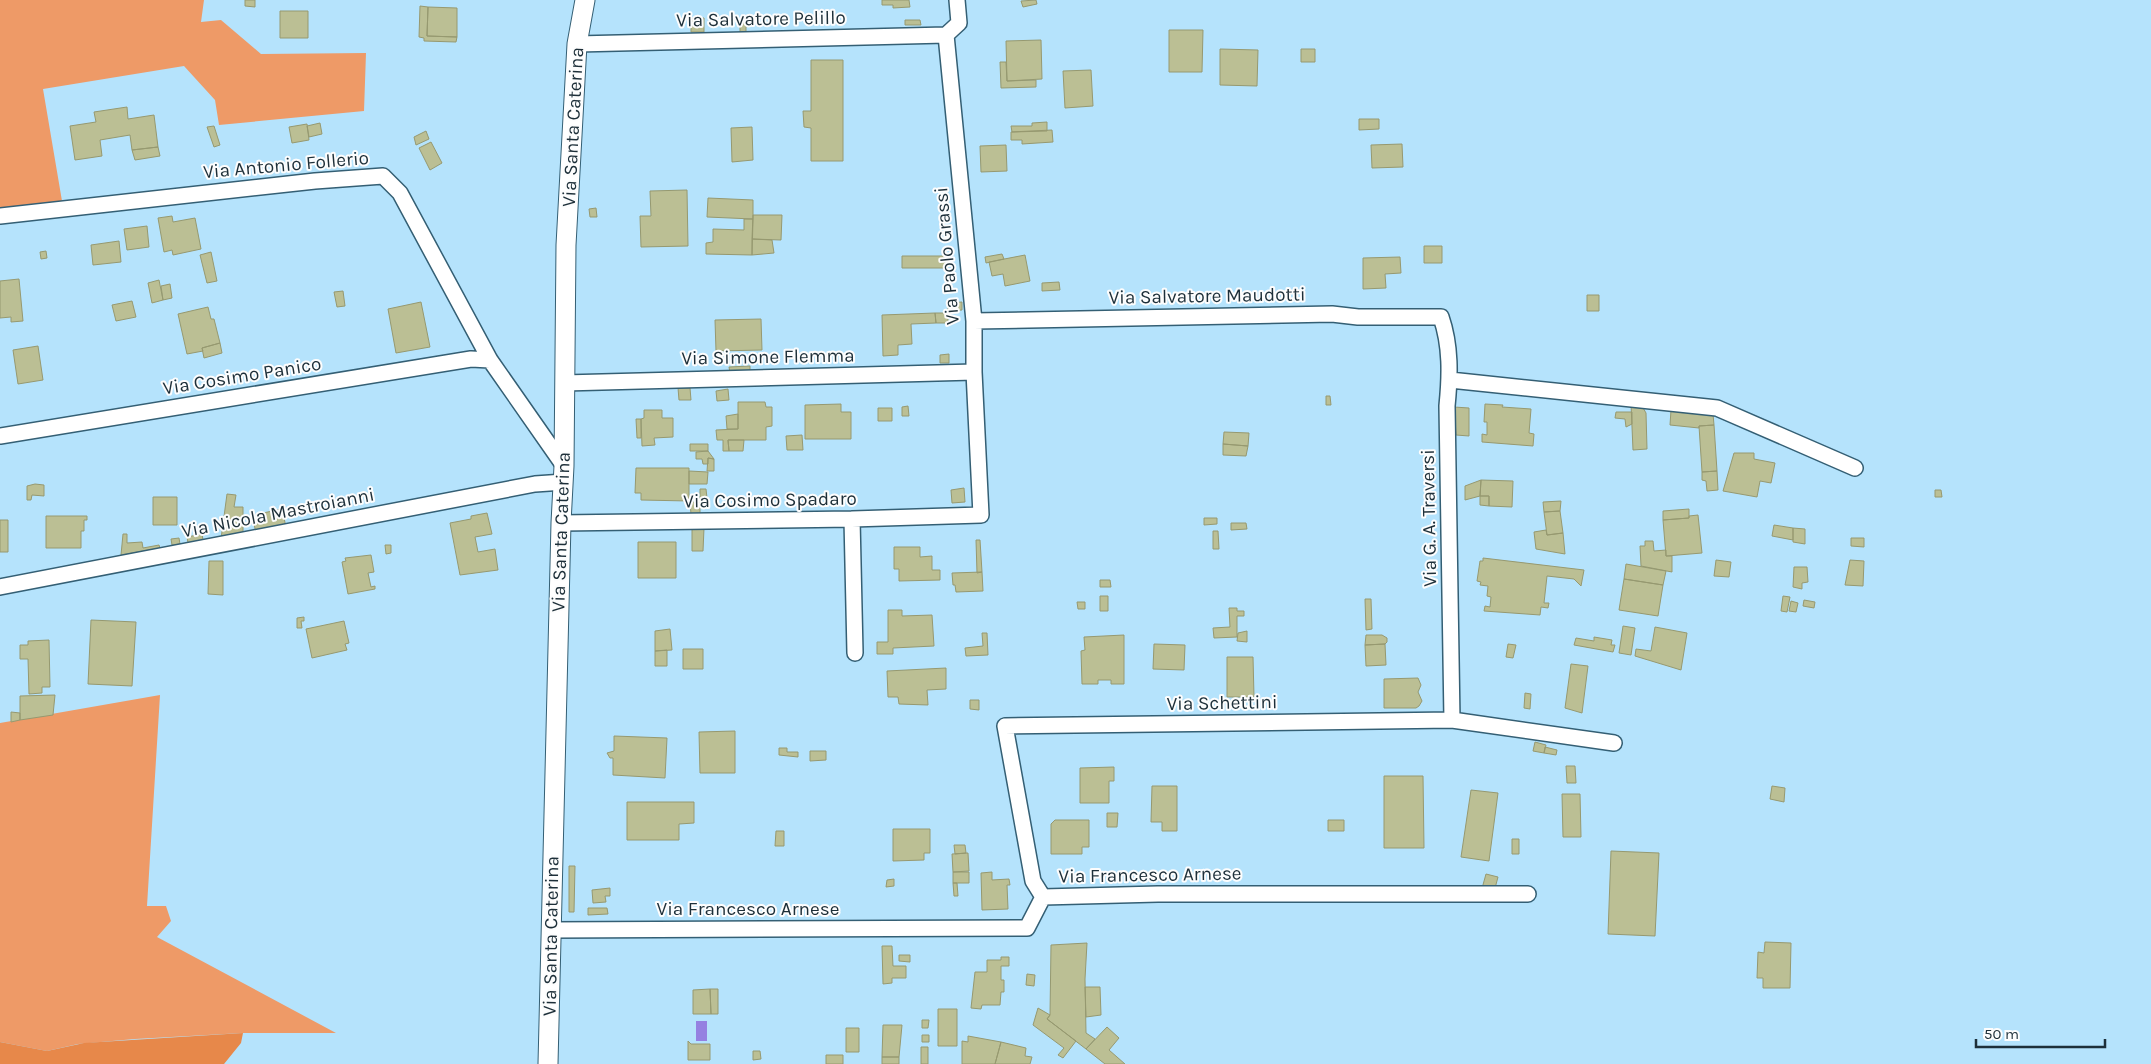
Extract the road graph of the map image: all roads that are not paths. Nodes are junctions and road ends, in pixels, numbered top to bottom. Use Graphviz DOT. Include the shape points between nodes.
graph roads {
  1 [pos="585,0"];
  2 [pos="957,0"];
  3 [pos="946,34"];
  4 [pos="577,44"];
  5 [pos="0,216"];
  6 [pos="1441,317"];
  7 [pos="974,321"];
  8 [pos="490,360"];
  9 [pos="974,372"];
  10 [pos="1450,380"];
  11 [pos="564,383"];
  12 [pos="0,436"];
  13 [pos="1855,468"];
  14 [pos="564,474"];
  15 [pos="980,515"];
  16 [pos="852,519"];
  17 [pos="561,523"];
  18 [pos="0,587"];
  19 [pos="855,652"];
  20 [pos="1452,720"];
  21 [pos="1614,743"];
  22 [pos="1528,894"];
  23 [pos="1043,898"];
  24 [pos="551,930"];
  25 [pos="548,1064"];
  1 -- 4 [label="street, Via Santa Caterina"];
  2 -- 3 [label="street" via="959,23"];
  3 -- 4 [label="street, Via Salvatore Pelillo"];
  3 -- 7 [label="street, Via Paolo Grassi"];
  4 -- 11 [label="street, Via Santa Caterina" via="566,245"];
  5 -- 8 [label="street, Via Antonio Follerio" via="315,180 382,176 400,193"];
  6 -- 7 [label="street, Via Salvatore Maudotti" via="1332,314"];
  6 -- 10 [label="street, Via G. A. Traversi" via="1448,336"];
  7 -- 9 [label="street, Via Paolo Grassi"];
  8 -- 12 [label="street, Via Cosimo Panico" via="462,361"];
  8 -- 14 [label="street, Via Antonio Follerio"];
  9 -- 11 [label="street, Via Simone Flemma"];
  9 -- 15 [label="street, Via Paolo Grassi"];
  10 -- 13 [label="street" via="1717,408"];
  10 -- 20 [label="street, Via G. A. Traversi" via="1447,406"];
  11 -- 14 [label="street, Via Santa Caterina"];
  14 -- 17 [label="street, Via Santa Caterina"];
  14 -- 18 [label="street, Via Nicola Mastroianni" via="535,484"];
  15 -- 16 [label="street, Via Cosimo Spadaro"];
  16 -- 17 [label="street, Via Cosimo Spadaro"];
  16 -- 19 [label="street"];
  17 -- 24 [label="street, Via Santa Caterina"];
  20 -- 21 [label="street, Via Schettini"];
  20 -- 23 [label="street, Via Schettini" via="1005,726 1033,881"];
  22 -- 23 [label="street, Via Francesco Arnese" via="1158,894"];
  23 -- 24 [label="street, Via Francesco Arnese" via="1027,928"];
  24 -- 25 [label="street, Via Santa Caterina"];
}
